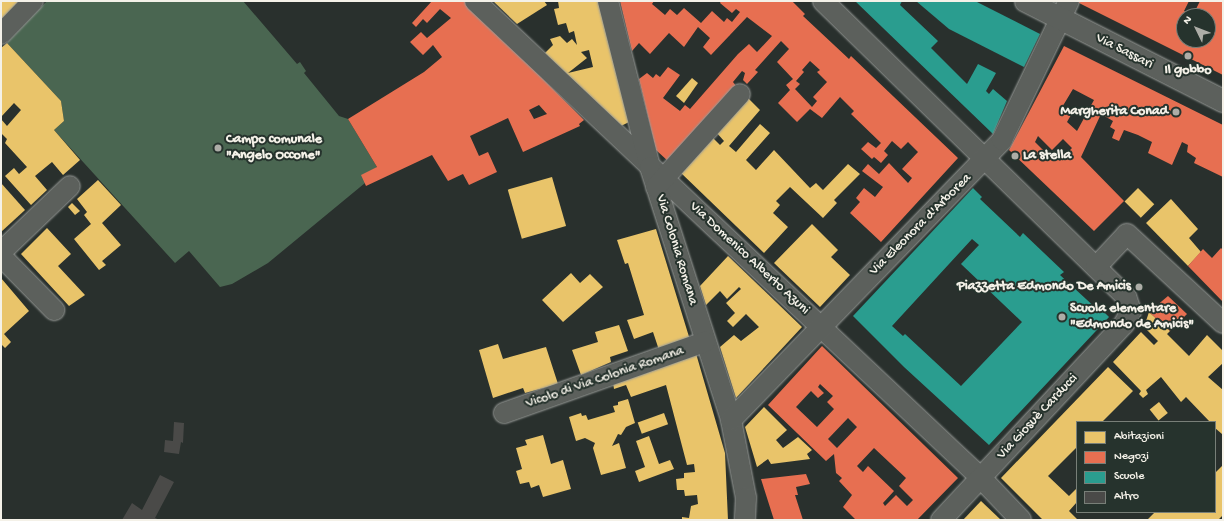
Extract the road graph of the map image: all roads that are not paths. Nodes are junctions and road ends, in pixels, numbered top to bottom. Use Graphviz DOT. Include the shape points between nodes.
graph roads {
  1 [pos="33,1"];
  2 [pos="475,1"];
  3 [pos="608,1"];
  4 [pos="823,1"];
  5 [pos="1026,1"];
  6 [pos="1069,1"];
  7 [pos="1060,20"];
  8 [pos="1,34"];
  9 [pos="740,94"];
  10 [pos="1223,101"];
  11 [pos="984,160"];
  12 [pos="657,177"];
  13 [pos="70,186"];
  14 [pos="1,252"];
  15 [pos="1,256"];
  16 [pos="1096,267"];
  17 [pos="54,310"];
  18 [pos="1223,323"];
  19 [pos="821,326"];
  20 [pos="705,342"];
  21 [pos="504,413"];
  22 [pos="731,420"];
  23 [pos="981,478"];
  24 [pos="745,520"];
  25 [pos="941,520"];
  26 [pos="1021,520"];
  1 -- 8 [label="street"];
  2 -- 12 [label="street, Via Domenico Alberto Azuni"];
  3 -- 12 [label="street, Via Colonia Romana"];
  4 -- 11 [label="street"];
  5 -- 7 [label="street, Via Sassari"];
  6 -- 7 [label="street, Via Eleonora d'Arborea"];
  7 -- 10 [label="street, Via Sassari"];
  7 -- 11 [label="street, Via Eleonora d'Arborea" via="1002,140"];
  9 -- 12 [label="street"];
  11 -- 16 [label="street"];
  11 -- 19 [label="street, Via Eleonora d'Arborea"];
  12 -- 19 [label="street, Via Domenico Alberto Azuni"];
  12 -- 20 [label="street, Via Colonia Romana"];
  13 -- 14 [label="street"];
  15 -- 17 [label="street"];
  16 -- 18 [label="street" via="1127,234"];
  16 -- 23 [label="street, Via Giosuè Carducci" via="1126,297 1131,311 1124,324"];
  19 -- 22 [label="street, Via Eleonora d'Arborea"];
  19 -- 23 [label="street, Via Domenico Alberto Azuni"];
  20 -- 21 [label="street, Vicolo di Via Colonia Romana"];
  20 -- 22 [label="street, Via Colonia Romana"];
  22 -- 24 [label="street, Via Colonia Romana" via="746,498"];
  23 -- 25 [label="street, Via Giosuè Carducci"];
  23 -- 26 [label="street, Via Domenico Alberto Azuni"];
}
